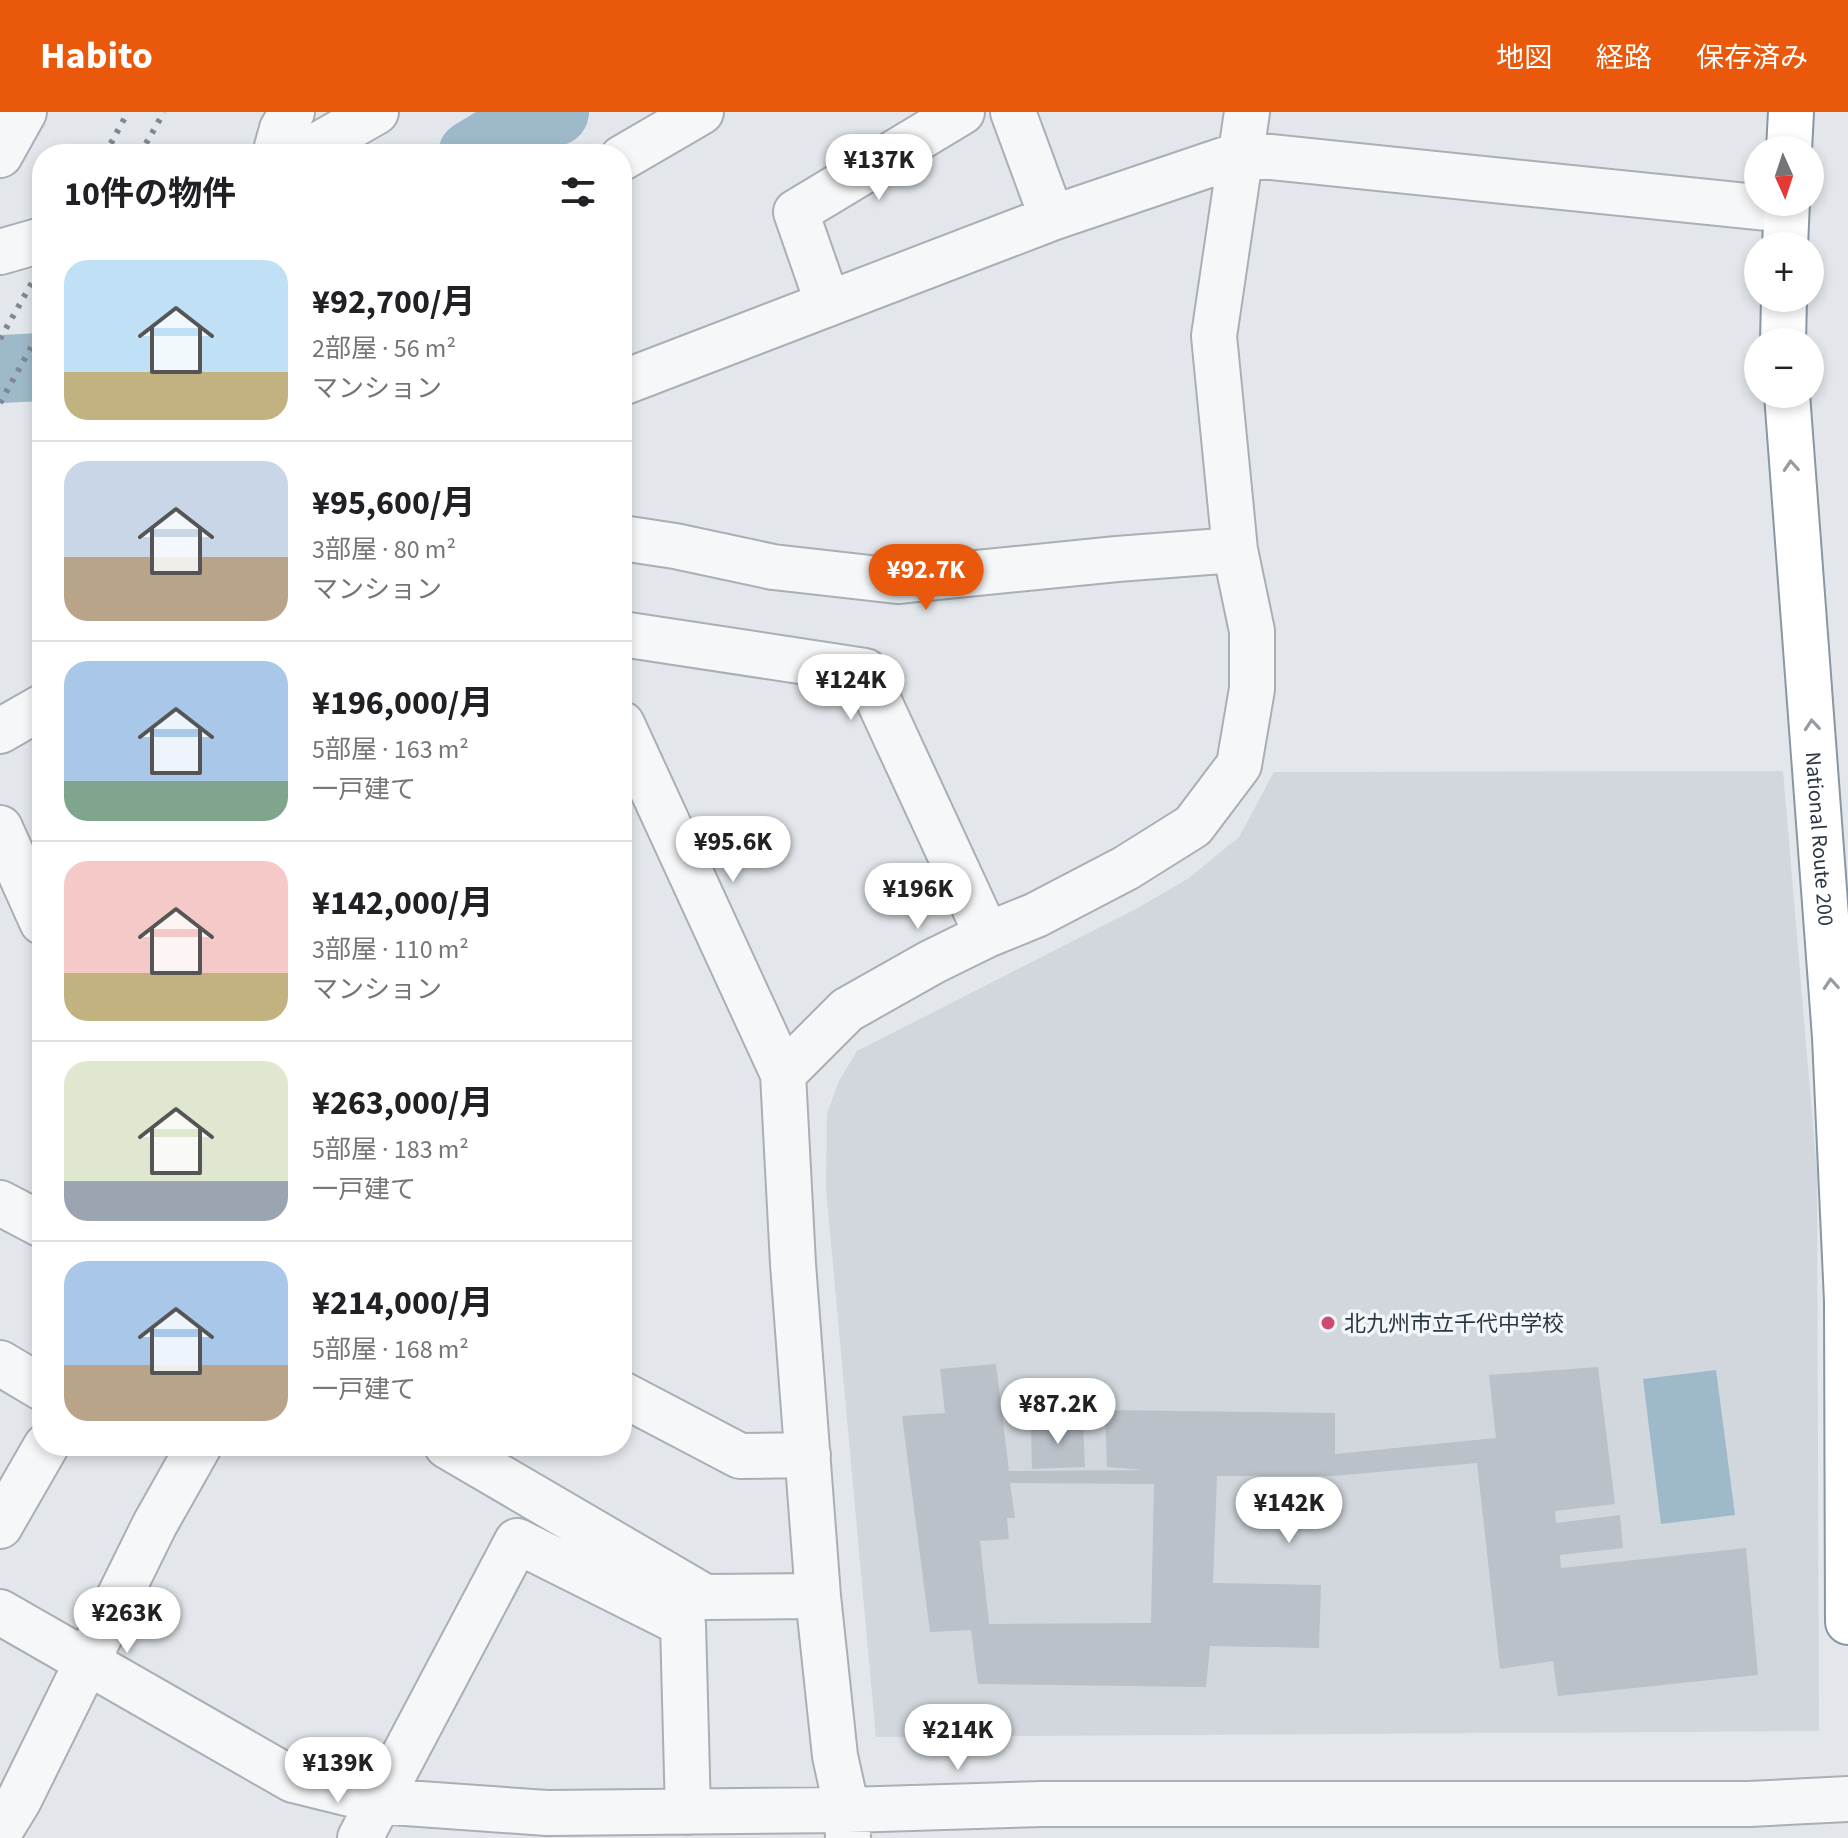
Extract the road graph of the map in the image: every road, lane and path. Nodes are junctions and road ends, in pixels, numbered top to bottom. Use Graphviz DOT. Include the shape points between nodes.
graph roads {
  1 [pos="24,112"];
  2 [pos="292,112"];
  3 [pos="376,112"];
  4 [pos="701,112"];
  5 [pos="962,112"];
  6 [pos="1013,112"];
  7 [pos="1791,112"];
  8 [pos="1244,133"];
  9 [pos="1790,136"];
  10 [pos="278,144"];
  11 [pos="320,144"];
  12 [pos="632,152"];
  13 [pos="0,155"];
  14 [pos="1052,218"];
  15 [pos="1786,219"];
  16 [pos="32,243"];
  17 [pos="0,252"];
  18 [pos="828,304"];
  19 [pos="632,379"];
  20 [pos="1788,408"];
  21 [pos="632,540"];
  22 [pos="1235,550"];
  23 [pos="632,636"];
  24 [pos="32,713"];
  25 [pos="0,731"];
  26 [pos="632,746"];
  27 [pos="0,828"];
  28 [pos="32,900"];
  29 [pos="987,935"];
  30 [pos="783,1074"];
  31 [pos="0,1203"];
  32 [pos="32,1220"];
  33 [pos="0,1363"];
  34 [pos="32,1382"];
  35 [pos="632,1399"];
  36 [pos="808,1455"];
  37 [pos="40,1456"];
  38 [pos="193,1456"];
  39 [pos="464,1456"];
  40 [pos="0,1526"];
  41 [pos="818,1596"];
  42 [pos="0,1612"];
  43 [pos="1848,1622"];
  44 [pos="87,1659"];
  45 [pos="1848,1799"];
  46 [pos="688,1812"];
  47 [pos="369,1819"];
  48 [pos="1749,1821"];
  49 [pos="848,1824"];
  50 [pos="0,1831"];
  1 -- 13 [label="street"];
  2 -- 10 [label="street"];
  3 -- 11 [label="street"];
  4 -- 12 [label="street"];
  5 -- 18 [label="street" via="796,212"];
  6 -- 14 [label="street"];
  7 -- 9 [label="highway"];
  8 -- 14 [label="street"];
  8 -- 15 [label="street"];
  8 -- 22 [label="street" via="1214,336"];
  14 -- 18 [label="street"];
  16 -- 17 [label="street"];
  18 -- 19 [label="street"];
  43 -- 20 [label="highway, National Route 200, one-way" via="1847,1301 1835,1037"];
  21 -- 22 [label="street" via="773,567 897,581"];
  22 -- 29 [label="street" via="1252,631 1252,689 1239,765 1193,826 1126,868"];
  23 -- 29 [label="street" via="865,671"];
  24 -- 25 [label="street"];
  26 -- 30 [label="street"];
  27 -- 28 [label="street"];
  29 -- 30 [label="street" via="847,1010"];
  30 -- 36 [label="street"];
  31 -- 32 [label="street"];
  33 -- 34 [label="street"];
  35 -- 36 [label="street" via="740,1456"];
  36 -- 41 [label="street"];
  37 -- 40 [label="street"];
  38 -- 44 [label="street"];
  39 -- 41 [label="street" via="705,1597"];
  41 -- 49 [label="street" via="835,1756"];
  42 -- 44 [label="street"];
  44 -- 47 [label="street"];
  44 -- 50 [label="street"];
  45 -- 48 [label="street"];
  46 -- 47 [label="street"];
  46 -- 47 [label="street" via="683,1624 517,1541"];
  46 -- 49 [label="street"];
  48 -- 49 [label="street" via="1150,1803"];
}
